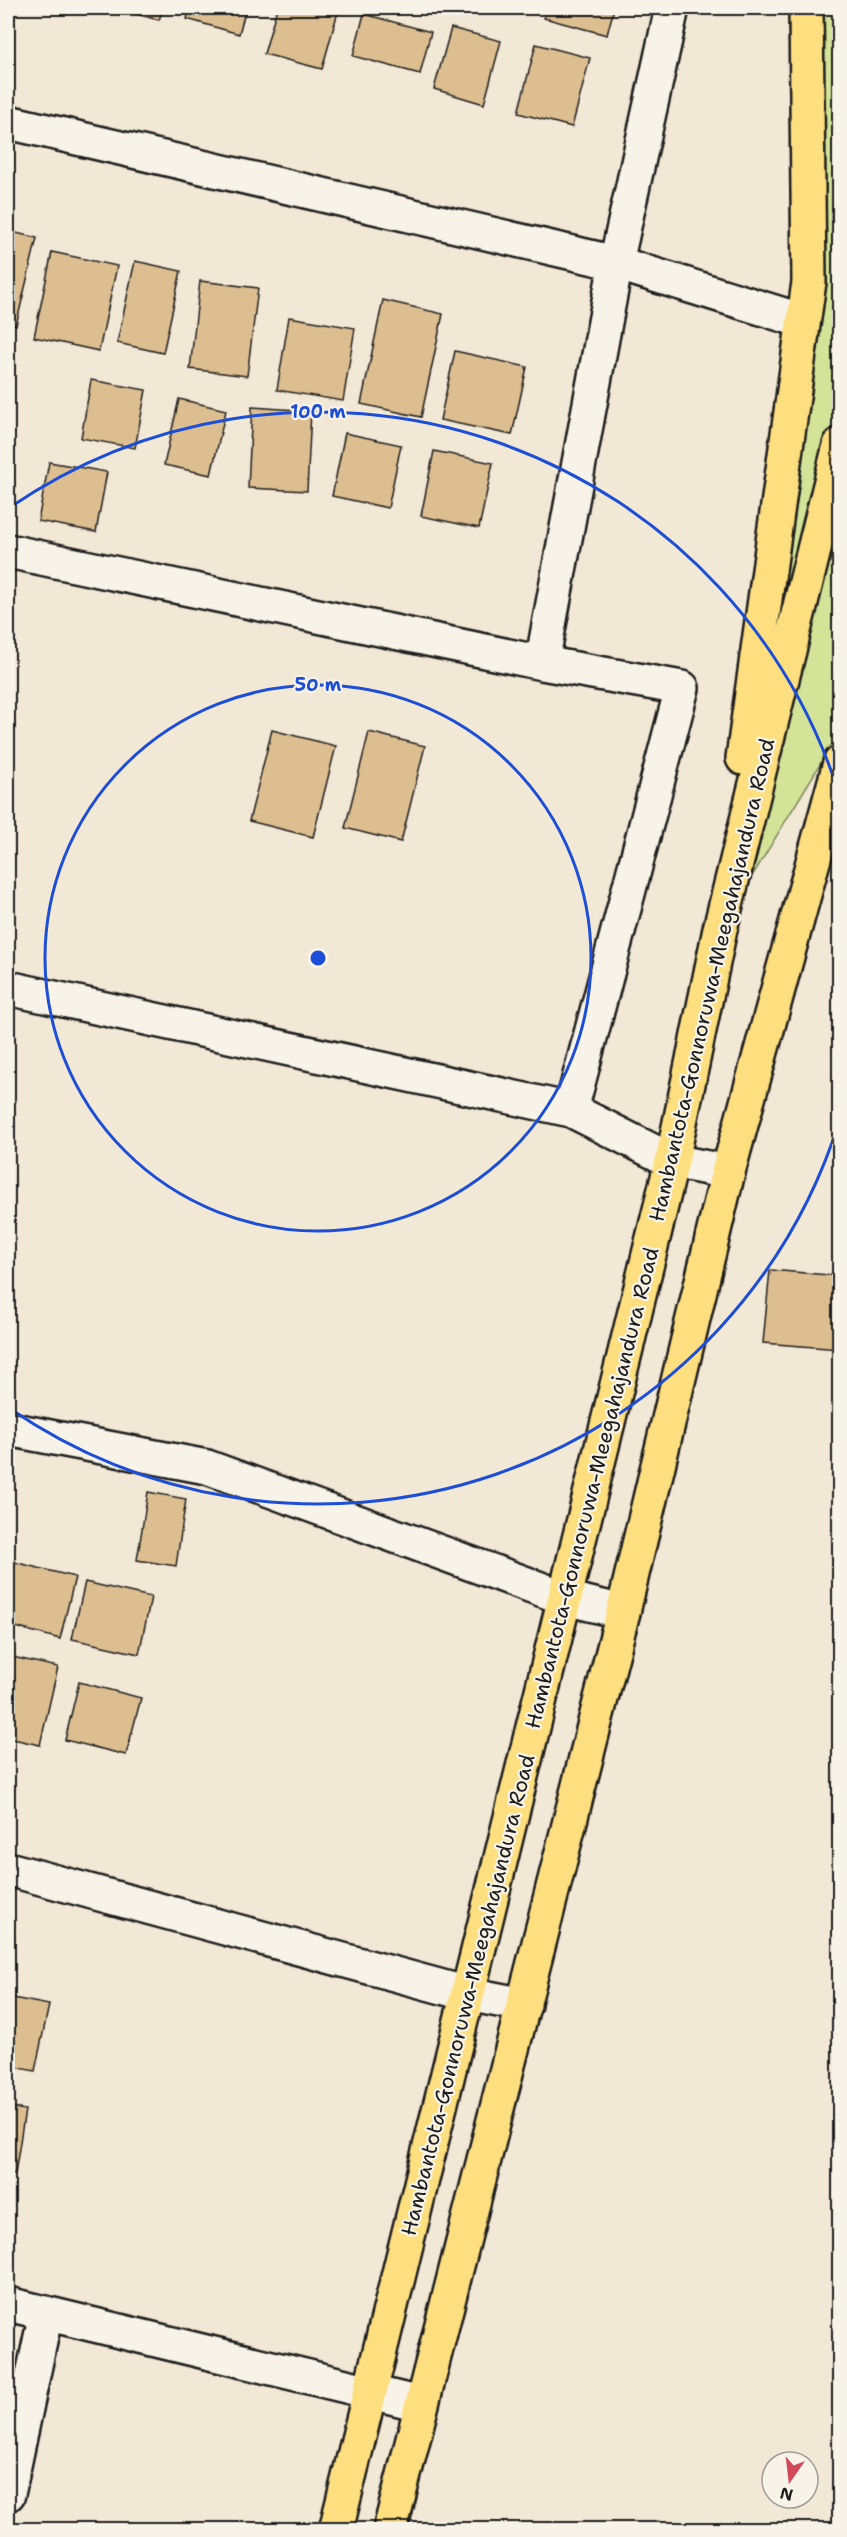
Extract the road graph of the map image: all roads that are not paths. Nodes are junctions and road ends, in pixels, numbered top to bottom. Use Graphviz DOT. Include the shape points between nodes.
graph roads {
  1 [pos="672,8"];
  2 [pos="806,8"];
  3 [pos="8,122"];
  4 [pos="616,263"];
  5 [pos="804,321"];
  6 [pos="840,445"];
  7 [pos="8,551"];
  8 [pos="542,663"];
  9 [pos="840,763"];
  10 [pos="720,929"];
  11 [pos="8,988"];
  12 [pos="571,1110"];
  13 [pos="672,1161"];
  14 [pos="728,1172"];
  15 [pos="8,1429"];
  16 [pos="566,1598"];
  17 [pos="623,1612"];
  18 [pos="8,1869"];
  19 [pos="468,1994"];
  20 [pos="524,2005"];
  21 [pos="8,2304"];
  22 [pos="46,2313"];
  23 [pos="370,2392"];
  24 [pos="420,2404"];
  25 [pos="8,2494"];
  26 [pos="336,2529"];
  27 [pos="390,2529"];
  1 -- 4 [label="street"];
  2 -- 5 [label="main road" via="809,282"];
  3 -- 4 [label="street"];
  4 -- 5 [label="street"];
  4 -- 8 [label="street"];
  5 -- 10 [label="main road"];
  6 -- 10 [label="main road, Hambantota-Gonnoruwa-Meegahajandura Road"];
  7 -- 8 [label="street"];
  8 -- 12 [label="street" via="682,688"];
  9 -- 14 [label="main road"];
  10 -- 13 [label="main road, Hambantota-Gonnoruwa-Meegahajandura Road"];
  11 -- 12 [label="street"];
  12 -- 13 [label="street"];
  13 -- 14 [label="street"];
  13 -- 16 [label="main road, Hambantota-Gonnoruwa-Meegahajandura Road"];
  14 -- 17 [label="main road"];
  15 -- 16 [label="street" via="207,1467"];
  16 -- 17 [label="street"];
  16 -- 19 [label="main road, Hambantota-Gonnoruwa-Meegahajandura Road"];
  17 -- 20 [label="main road"];
  18 -- 19 [label="street"];
  19 -- 20 [label="street"];
  19 -- 23 [label="main road, Hambantota-Gonnoruwa-Meegahajandura Road"];
  20 -- 24 [label="main road"];
  21 -- 22 [label="street"];
  22 -- 23 [label="street"];
  22 -- 25 [label="street"];
  23 -- 24 [label="street"];
  23 -- 26 [label="main road, Hambantota-Gonnoruwa-Meegahajandura Road"];
  24 -- 27 [label="main road"];
}
